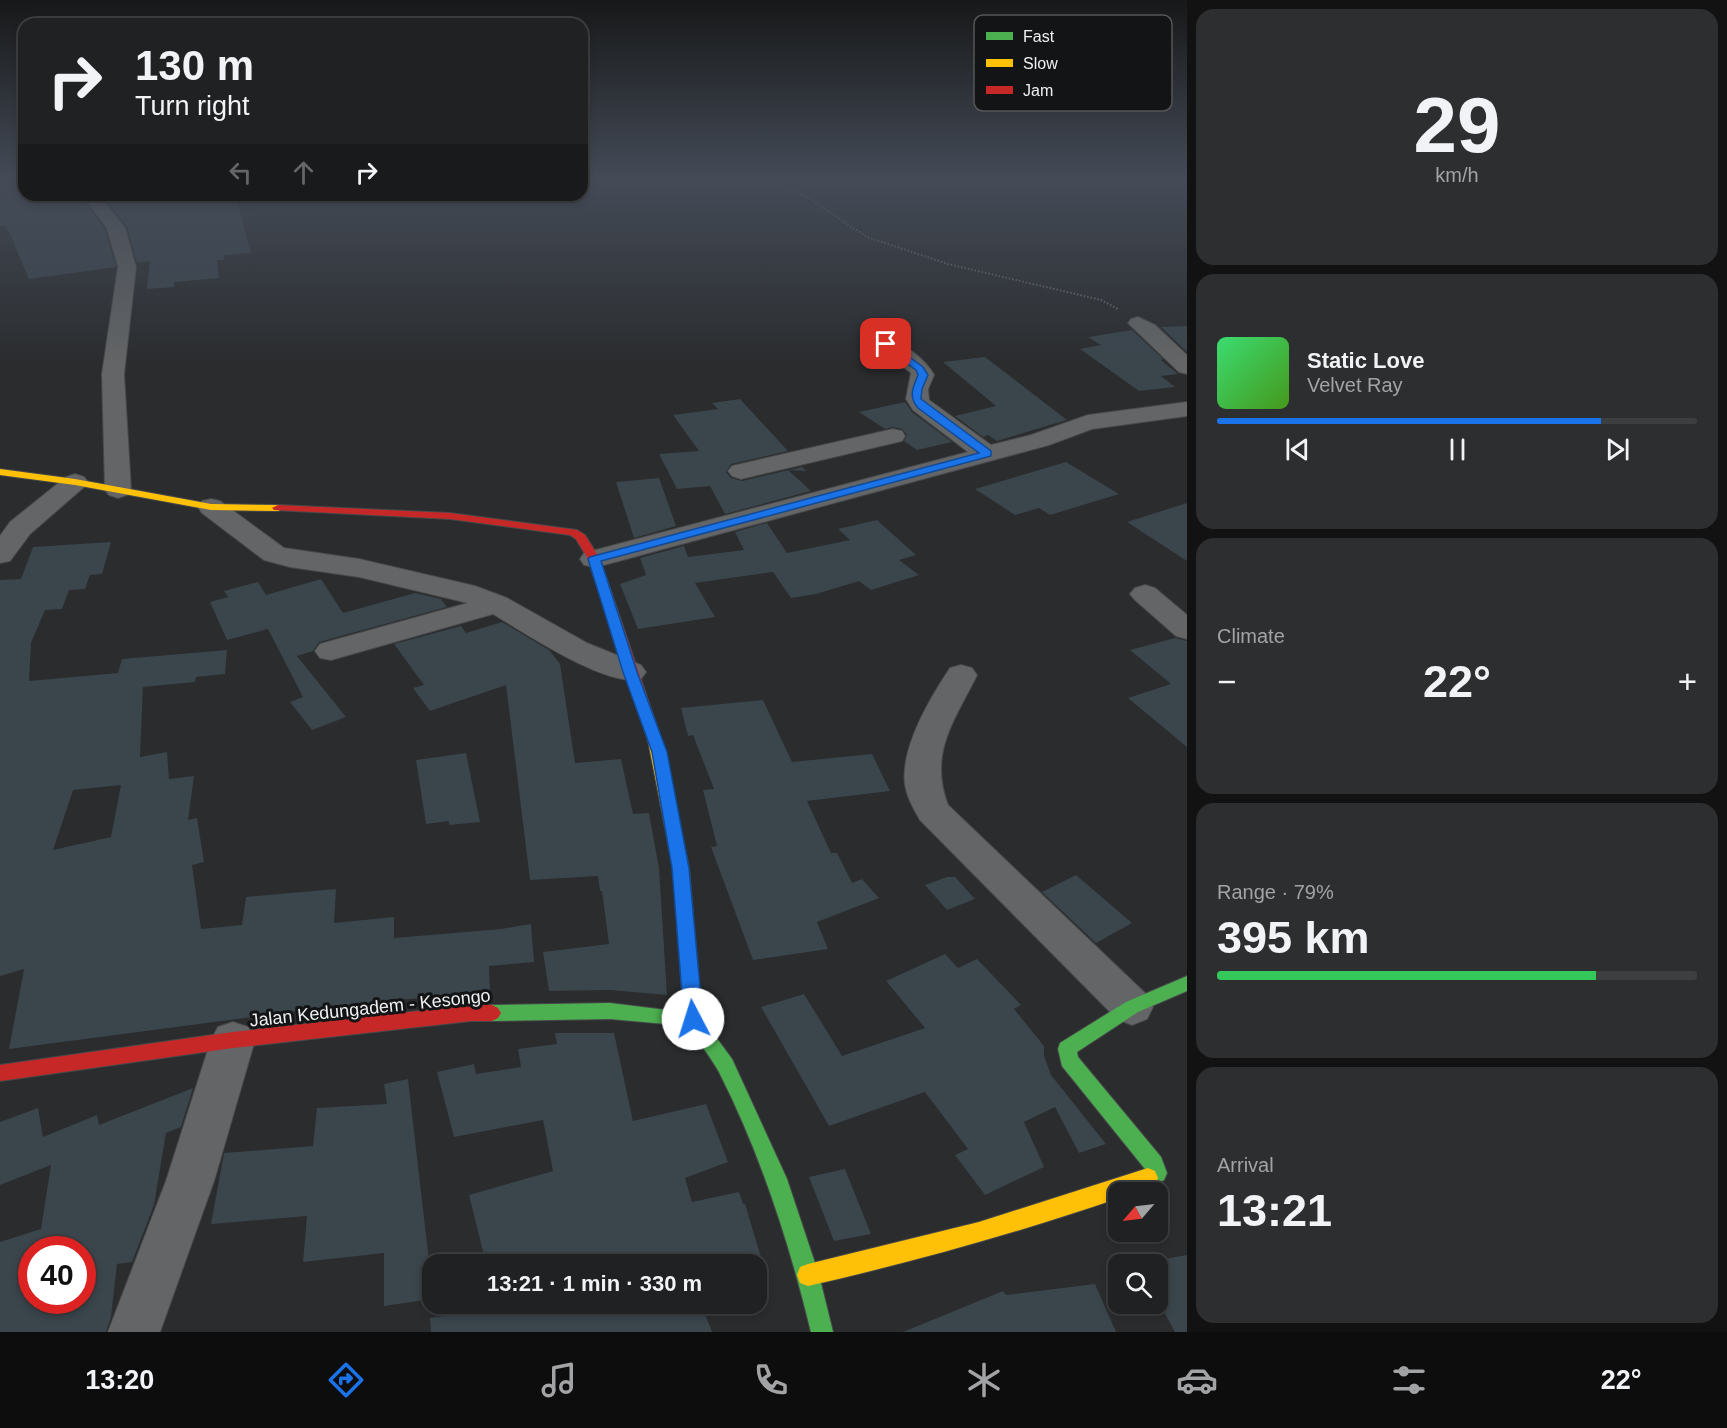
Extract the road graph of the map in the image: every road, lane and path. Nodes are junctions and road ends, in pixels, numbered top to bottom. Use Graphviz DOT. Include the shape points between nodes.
graph roads {
  1 [pos="119,240"];
  2 [pos="876,240"];
  3 [pos="1138,323"];
  4 [pos="886,344"];
  5 [pos="1187,367"];
  6 [pos="1187,408"];
  7 [pos="893,436"];
  8 [pos="987,454"];
  9 [pos="0,472"];
  10 [pos="75,482"];
  11 [pos="118,490"];
  12 [pos="211,507"];
  13 [pos="767,512"];
  14 [pos="0,555"];
  15 [pos="594,559"];
  16 [pos="1145,594"];
  17 [pos="497,604"];
  18 [pos="1187,630"];
  19 [pos="331,651"];
  20 [pos="630,672"];
  21 [pos="961,675"];
  22 [pos="1187,983"];
  23 [pos="1132,1007"];
  24 [pos="693,1019"];
  25 [pos="233,1040"];
  26 [pos="0,1073"];
  27 [pos="808,1275"];
  28 [pos="134,1332"];
  29 [pos="822,1332"];
  1 -- 11 [label="street" via="127,267 113,374"];
  2 -- 3 [label="path" via="948,264 1101,300"];
  3 -- 5 [label="street"];
  4 -- 8 [label="street" via="920,369 923,375 916,399 921,405"];
  6 -- 8 [label="street" via="1088,422"];
  7 -- 13 [label="street" via="735,461"];
  8 -- 13 [label="street"];
  9 -- 10 [label="street"];
  10 -- 11 [label="street"];
  10 -- 14 [label="street" via="20,528"];
  11 -- 12 [label="street"];
  12 -- 15 [label="street" via="320,508 450,516 573,532 581,537"];
  12 -- 17 [label="street" via="274,554 392,574"];
  13 -- 15 [label="street"];
  15 -- 20 [label="street"];
  16 -- 18 [label="street"];
  17 -- 19 [label="street"];
  17 -- 20 [label="street" via="576,650"];
  20 -- 24 [label="street" via="659,752 681,868"];
  21 -- 23 [label="street" via="926,743 923,785 933,811"];
  22 -- 23 [label="street"];
  23 -- 27 [label="street" via="1067,1050 1069,1060 1154,1164 1157,1173 1078,1203 871,1262"];
  24 -- 25 [label="street, Jalan Kedungadem - Kesongo" via="610,1011 471,1013"];
  24 -- 27 [label="street" via="724,1065 777,1179"];
  25 -- 26 [label="street, Jalan Kedungadem - Kesongo"];
  25 -- 28 [label="street" via="190,1181"];
  27 -- 29 [label="street"];
}
